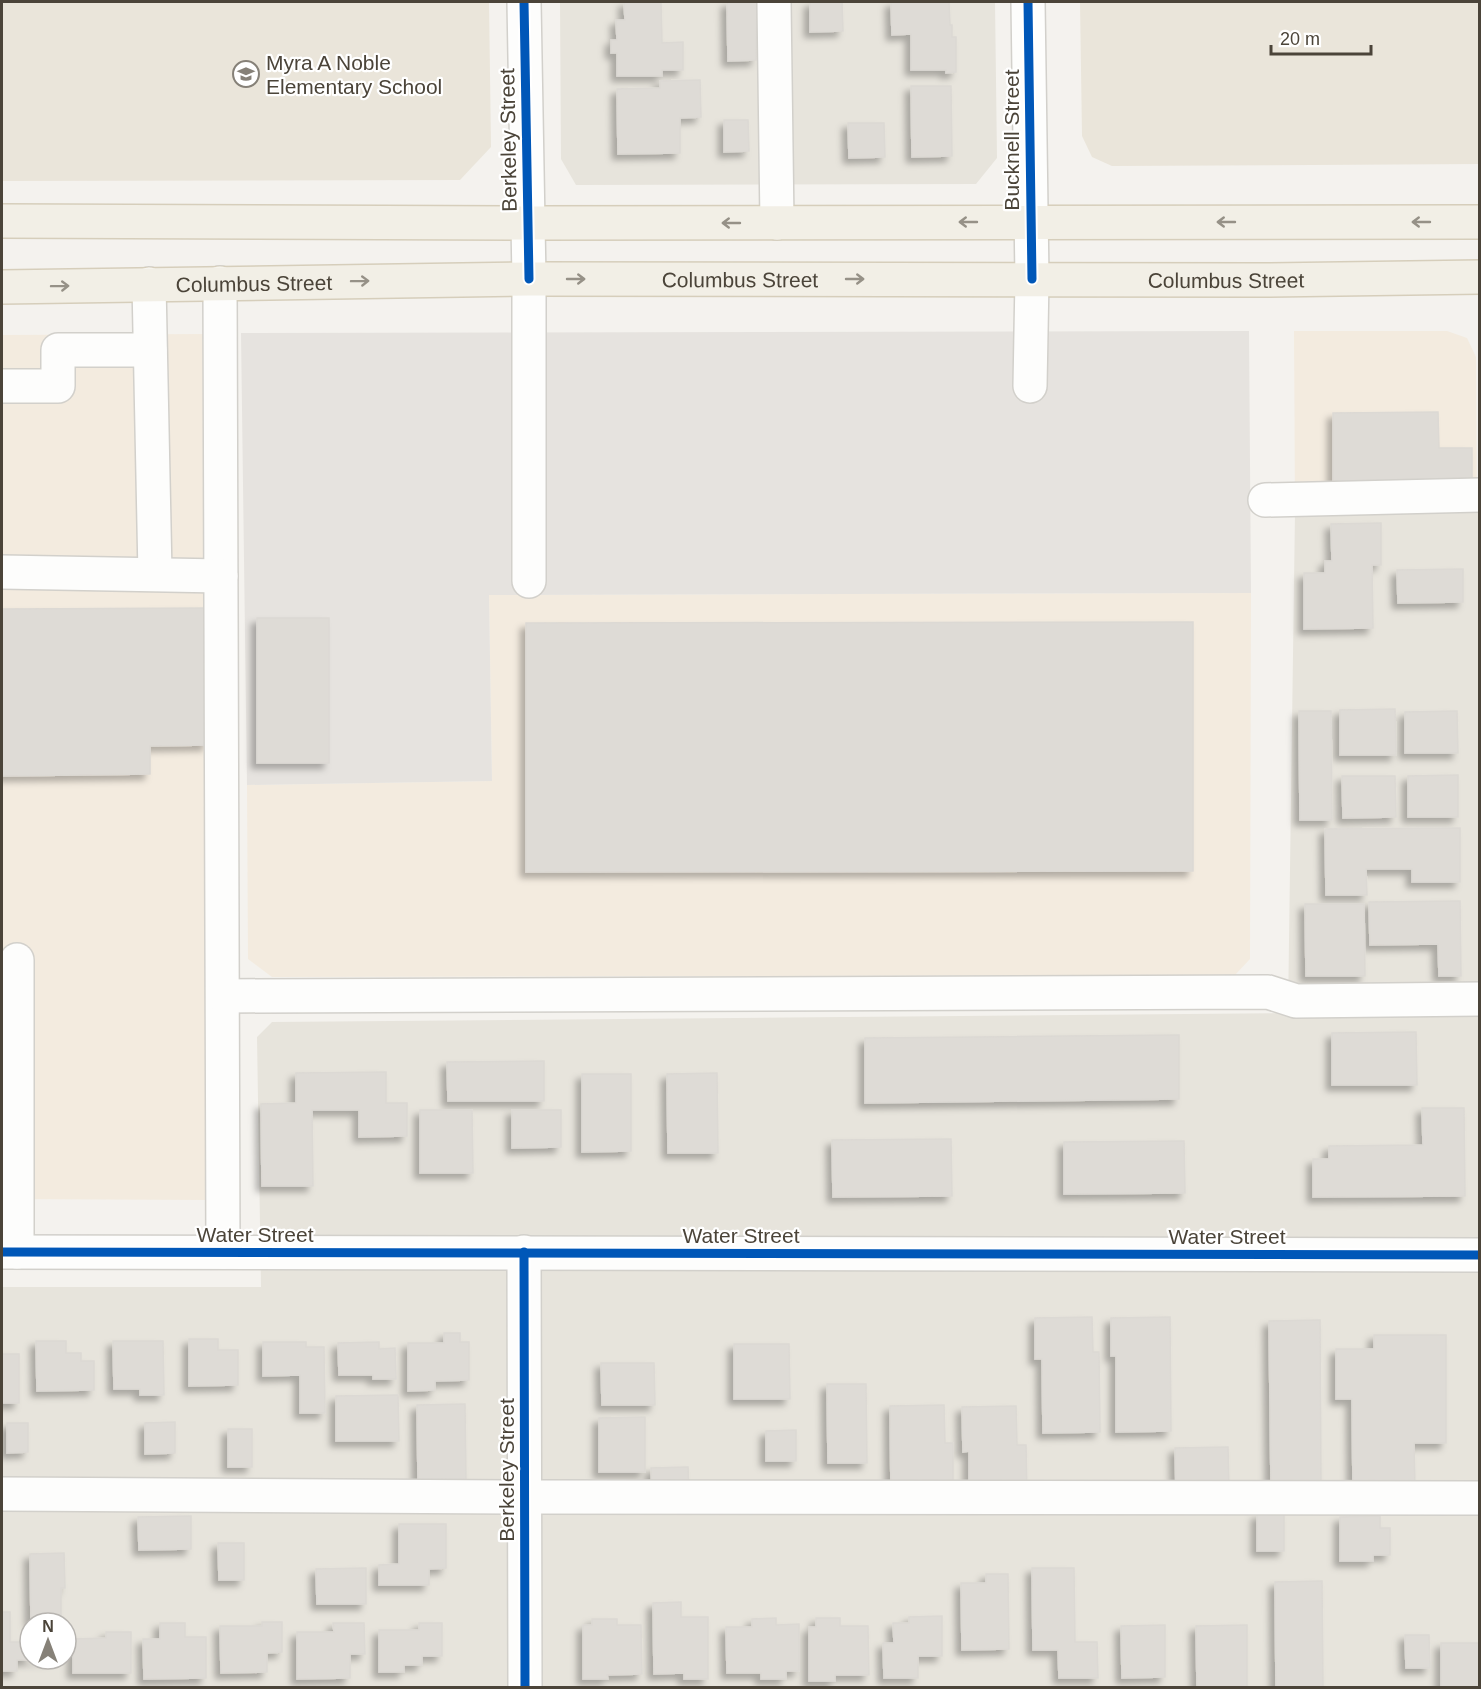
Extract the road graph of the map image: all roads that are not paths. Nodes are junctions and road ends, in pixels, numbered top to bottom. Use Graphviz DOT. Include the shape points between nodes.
graph roads {
  1 [pos="524,2"];
  2 [pos="774,2"];
  3 [pos="1029,2"];
  4 [pos="2,220"];
  5 [pos="1030,222"];
  6 [pos="1479,222"];
  7 [pos="528,223"];
  8 [pos="777,223"];
  9 [pos="1479,277"];
  10 [pos="529,279"];
  11 [pos="1032,279"];
  12 [pos="220,283"];
  13 [pos="149,284"];
  14 [pos="2,287"];
  15 [pos="150,350"];
  16 [pos="2,386"];
  17 [pos="1030,386"];
  18 [pos="1479,495"];
  19 [pos="1265,500"];
  20 [pos="2,572"];
  21 [pos="155,574"];
  22 [pos="221,576"];
  23 [pos="530,581"];
  24 [pos="17,960"];
  25 [pos="223,996"];
  26 [pos="1479,999"];
  27 [pos="9,1172"];
  28 [pos="9,1252"];
  29 [pos="223,1252"];
  30 [pos="524,1252"];
  31 [pos="1479,1255"];
  32 [pos="2,1494"];
  33 [pos="525,1497"];
  34 [pos="1479,1498"];
  35 [pos="525,1688"];
  1 -- 7 [label="street, Berkeley Street"];
  2 -- 8 [label="street"];
  3 -- 5 [label="street, Bucknell Street"];
  4 -- 7 [label="main road"];
  6 -- 5 [label="main road, one-way"];
  5 -- 8 [label="main road, one-way"];
  5 -- 11 [label="street, Bucknell Street"];
  8 -- 7 [label="main road, one-way"];
  7 -- 10 [label="street, Berkeley Street"];
  9 -- 11 [label="main road, Columbus Street"];
  10 -- 11 [label="main road, Columbus Street, one-way"];
  12 -- 10 [label="main road, Columbus Street, one-way"];
  10 -- 23 [label="street, Berkeley Street"];
  11 -- 17 [label="street, Bucknell Street"];
  12 -- 13 [label="main road, Columbus Street"];
  12 -- 22 [label="street"];
  14 -- 13 [label="main road, Columbus Street, one-way"];
  13 -- 15 [label="street"];
  15 -- 16 [label="street" via="58,350 58,386"];
  15 -- 21 [label="street"];
  18 -- 19 [label="street"];
  20 -- 21 [label="street"];
  21 -- 22 [label="street"];
  22 -- 25 [label="street"];
  24 -- 27 [label="street"];
  25 -- 26 [label="street" via="1268,992 1296,1001"];
  25 -- 29 [label="street"];
  27 -- 28 [label="street"];
  28 -- 29 [label="street, Water Street"];
  29 -- 30 [label="street, Water Street"];
  30 -- 31 [label="street, Water Street"];
  30 -- 33 [label="street, Berkeley Street"];
  32 -- 33 [label="street"];
  33 -- 34 [label="street"];
  33 -- 35 [label="street, Berkeley Street"];
}
